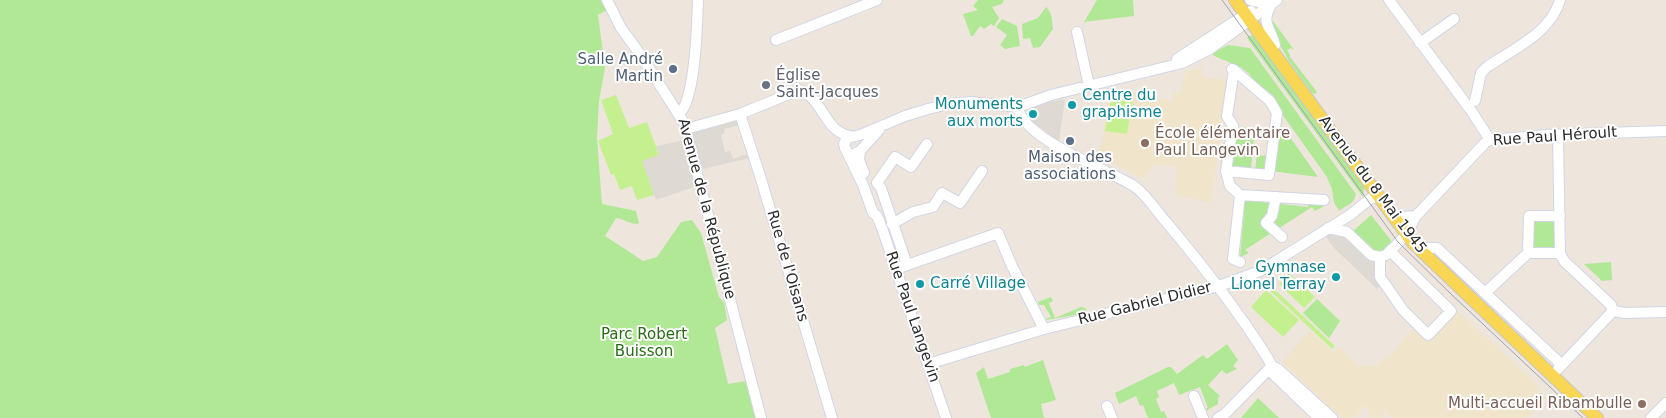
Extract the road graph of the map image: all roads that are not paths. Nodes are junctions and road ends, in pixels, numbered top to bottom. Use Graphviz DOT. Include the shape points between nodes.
graph roads {
  1 [pos="607,0"];
  2 [pos="698,0"];
  3 [pos="876,0"];
  4 [pos="1234,0"];
  5 [pos="1242,0"];
  6 [pos="1389,0"];
  7 [pos="1560,0"];
  8 [pos="1272,2"];
  9 [pos="1251,14"];
  10 [pos="1454,19"];
  11 [pos="1233,23"];
  12 [pos="1077,32"];
  13 [pos="1260,35"];
  14 [pos="776,40"];
  15 [pos="1420,43"];
  16 [pos="1217,44"];
  17 [pos="1275,45"];
  18 [pos="1163,67"];
  19 [pos="1089,86"];
  20 [pos="1475,101"];
  21 [pos="1018,107"];
  22 [pos="678,114"];
  23 [pos="740,114"];
  24 [pos="886,124"];
  25 [pos="832,126"];
  26 [pos="686,129"];
  27 [pos="1666,131"];
  28 [pos="1558,135"];
  29 [pos="852,136"];
  30 [pos="1490,140"];
  31 [pos="927,144"];
  32 [pos="846,149"];
  33 [pos="861,149"];
  34 [pos="1358,169"];
  35 [pos="982,171"];
  36 [pos="1226,171"];
  37 [pos="870,185"];
  38 [pos="1240,195"];
  39 [pos="1377,196"];
  40 [pos="1276,197"];
  41 [pos="1324,200"];
  42 [pos="1364,203"];
  43 [pos="1350,215"];
  44 [pos="1416,216"];
  45 [pos="1560,216"];
  46 [pos="1400,217"];
  47 [pos="892,224"];
  48 [pos="1328,228"];
  49 [pos="1408,231"];
  50 [pos="1347,232"];
  51 [pos="1282,237"];
  52 [pos="1426,248"];
  53 [pos="1390,251"];
  54 [pos="1528,253"];
  55 [pos="1560,253"];
  56 [pos="1380,257"];
  57 [pos="1240,262"];
  58 [pos="907,265"];
  59 [pos="896,269"];
  60 [pos="1219,286"];
  61 [pos="1485,293"];
  62 [pos="1613,311"];
  63 [pos="1666,312"];
  64 [pos="1044,329"];
  65 [pos="928,364"];
  66 [pos="1272,366"];
  67 [pos="1556,371"];
  68 [pos="1194,396"];
  69 [pos="1666,403"];
  70 [pos="1107,406"];
  71 [pos="761,418"];
  72 [pos="832,418"];
  73 [pos="946,418"];
  74 [pos="1112,418"];
  75 [pos="1203,418"];
  76 [pos="1218,418"];
  77 [pos="1319,418"];
  78 [pos="1332,418"];
  79 [pos="1597,418"];
  80 [pos="1604,418"];
  81 [pos="1651,418"];
  1 -- 22 [label="street" via="621,28"];
  2 -- 22 [label="street, Avenue de la République" via="692,74 686,101"];
  3 -- 14 [label="street"];
  4 -- 9 [label="main road"];
  4 -- 11 [label="street" via="1237,12"];
  5 -- 9 [label="main road"];
  6 -- 15 [label="street"];
  7 -- 20 [label="street" via="1553,17 1539,32 1481,73"];
  8 -- 9 [label="street"];
  8 -- 9 [label="street" via="1258,2"];
  8 -- 17 [label="street" via="1265,16"];
  9 -- 11 [label="street"];
  9 -- 13 [label="main road, Avenue du 8 Mai 1945"];
  9 -- 16 [label="street"];
  9 -- 17 [label="main road, Avenue du 8 Mai 1945"];
  10 -- 15 [label="street"];
  11 -- 18 [label="street"];
  12 -- 19 [label="street"];
  13 -- 16 [label="street" via="1241,32"];
  13 -- 34 [label="main road, Avenue du 8 Mai 1945"];
  15 -- 30 [label="street"];
  16 -- 18 [label="street" via="1182,63"];
  17 -- 46 [label="main road, Avenue du 8 Mai 1945"];
  18 -- 19 [label="street"];
  19 -- 21 [label="street"];
  21 -- 24 [label="street" via="971,102 949,104"];
  21 -- 60 [label="street" via="1024,121 1055,145 1138,189"];
  22 -- 26 [label="street, Avenue de la République"];
  23 -- 25 [label="street, Rue Paul Langevin" via="798,90 808,95"];
  23 -- 26 [label="street"];
  23 -- 72 [label="street, Rue de l'Oisans"];
  24 -- 29 [label="street"];
  24 -- 33 [label="street"];
  25 -- 29 [label="street" via="838,132"];
  25 -- 32 [label="street, Rue Paul Langevin"];
  26 -- 71 [label="street, Avenue de la République"];
  27 -- 28 [label="street, Rue Paul Héroult"];
  28 -- 30 [label="street, Rue Paul Héroult"];
  28 -- 45 [label="street"];
  29 -- 32 [label="street" via="845,141"];
  29 -- 33 [label="street" via="862,141"];
  30 -- 44 [label="street, Rue Paul Héroult"];
  31 -- 37 [label="street" via="911,167 895,157"];
  32 -- 33 [label="street" via="854,154"];
  32 -- 37 [label="street, Rue Paul Langevin"];
  33 -- 37 [label="street, Rue Paul Langevin" via="859,164"];
  34 -- 39 [label="main road, Avenue du 8 Mai 1945"];
  34 -- 42 [label="street" via="1367,185"];
  35 -- 47 [label="street" via="960,204 942,193 933,207 913,212"];
  36 -- 36 [label="street" via="1269,175 1277,113 1270,101 1233,70 1227,116 1233,126"];
  36 -- 38 [label="street" via="1230,186"];
  37 -- 47 [label="street" via="881,188"];
  37 -- 59 [label="street, Rue Paul Langevin"];
  38 -- 40 [label="street"];
  38 -- 57 [label="street" via="1233,259"];
  39 -- 42 [label="street"];
  39 -- 46 [label="street"];
  39 -- 49 [label="main road, Avenue du 8 Mai 1945"];
  40 -- 41 [label="street"];
  40 -- 51 [label="street" via="1272,216 1266,223"];
  42 -- 43 [label="street"];
  43 -- 48 [label="street, Rue Gabriel Didier"];
  43 -- 50 [label="street"];
  44 -- 46 [label="street"];
  44 -- 49 [label="street, Rue Paul Héroult"];
  45 -- 54 [label="street" via="1529,216"];
  45 -- 55 [label="street"];
  46 -- 49 [label="main road, Avenue du 8 Mai 1945"];
  47 -- 58 [label="street"];
  48 -- 50 [label="street"];
  48 -- 60 [label="street, Rue Gabriel Didier" via="1260,271"];
  49 -- 52 [label="main road, Avenue du 8 Mai 1945"];
  49 -- 53 [label="street"];
  49 -- 67 [label="main road, Avenue du 8 Mai 1945" via="1446,276"];
  50 -- 56 [label="street" via="1371,255"];
  52 -- 61 [label="street, Avenue du 8 Mai 1945" via="1437,248"];
  52 -- 67 [label="main road, Avenue du 8 Mai 1945"];
  53 -- 56 [label="street"];
  53 -- 56 [label="street" via="1451,311 1428,335 1403,310 1380,277"];
  54 -- 55 [label="street"];
  54 -- 61 [label="street"];
  55 -- 62 [label="street" via="1564,261 1611,304"];
  58 -- 59 [label="street"];
  58 -- 64 [label="street" via="998,233"];
  59 -- 65 [label="street, Rue Paul Langevin"];
  60 -- 64 [label="street, Rue Gabriel Didier"];
  60 -- 66 [label="street"];
  61 -- 67 [label="street, Avenue du 8 Mai 1945"];
  62 -- 63 [label="street"];
  62 -- 67 [label="street"];
  64 -- 65 [label="street, Rue Gabriel Didier"];
  65 -- 73 [label="street, Rue Paul Langevin"];
  66 -- 76 [label="street"];
  66 -- 77 [label="street" via="1272,373"];
  66 -- 78 [label="street"];
  67 -- 79 [label="main road, Avenue du 8 Mai 1945"];
  67 -- 80 [label="main road, Avenue du 8 Mai 1945"];
  68 -- 75 [label="street"];
  69 -- 81 [label="street"];
  70 -- 74 [label="street"];
}
